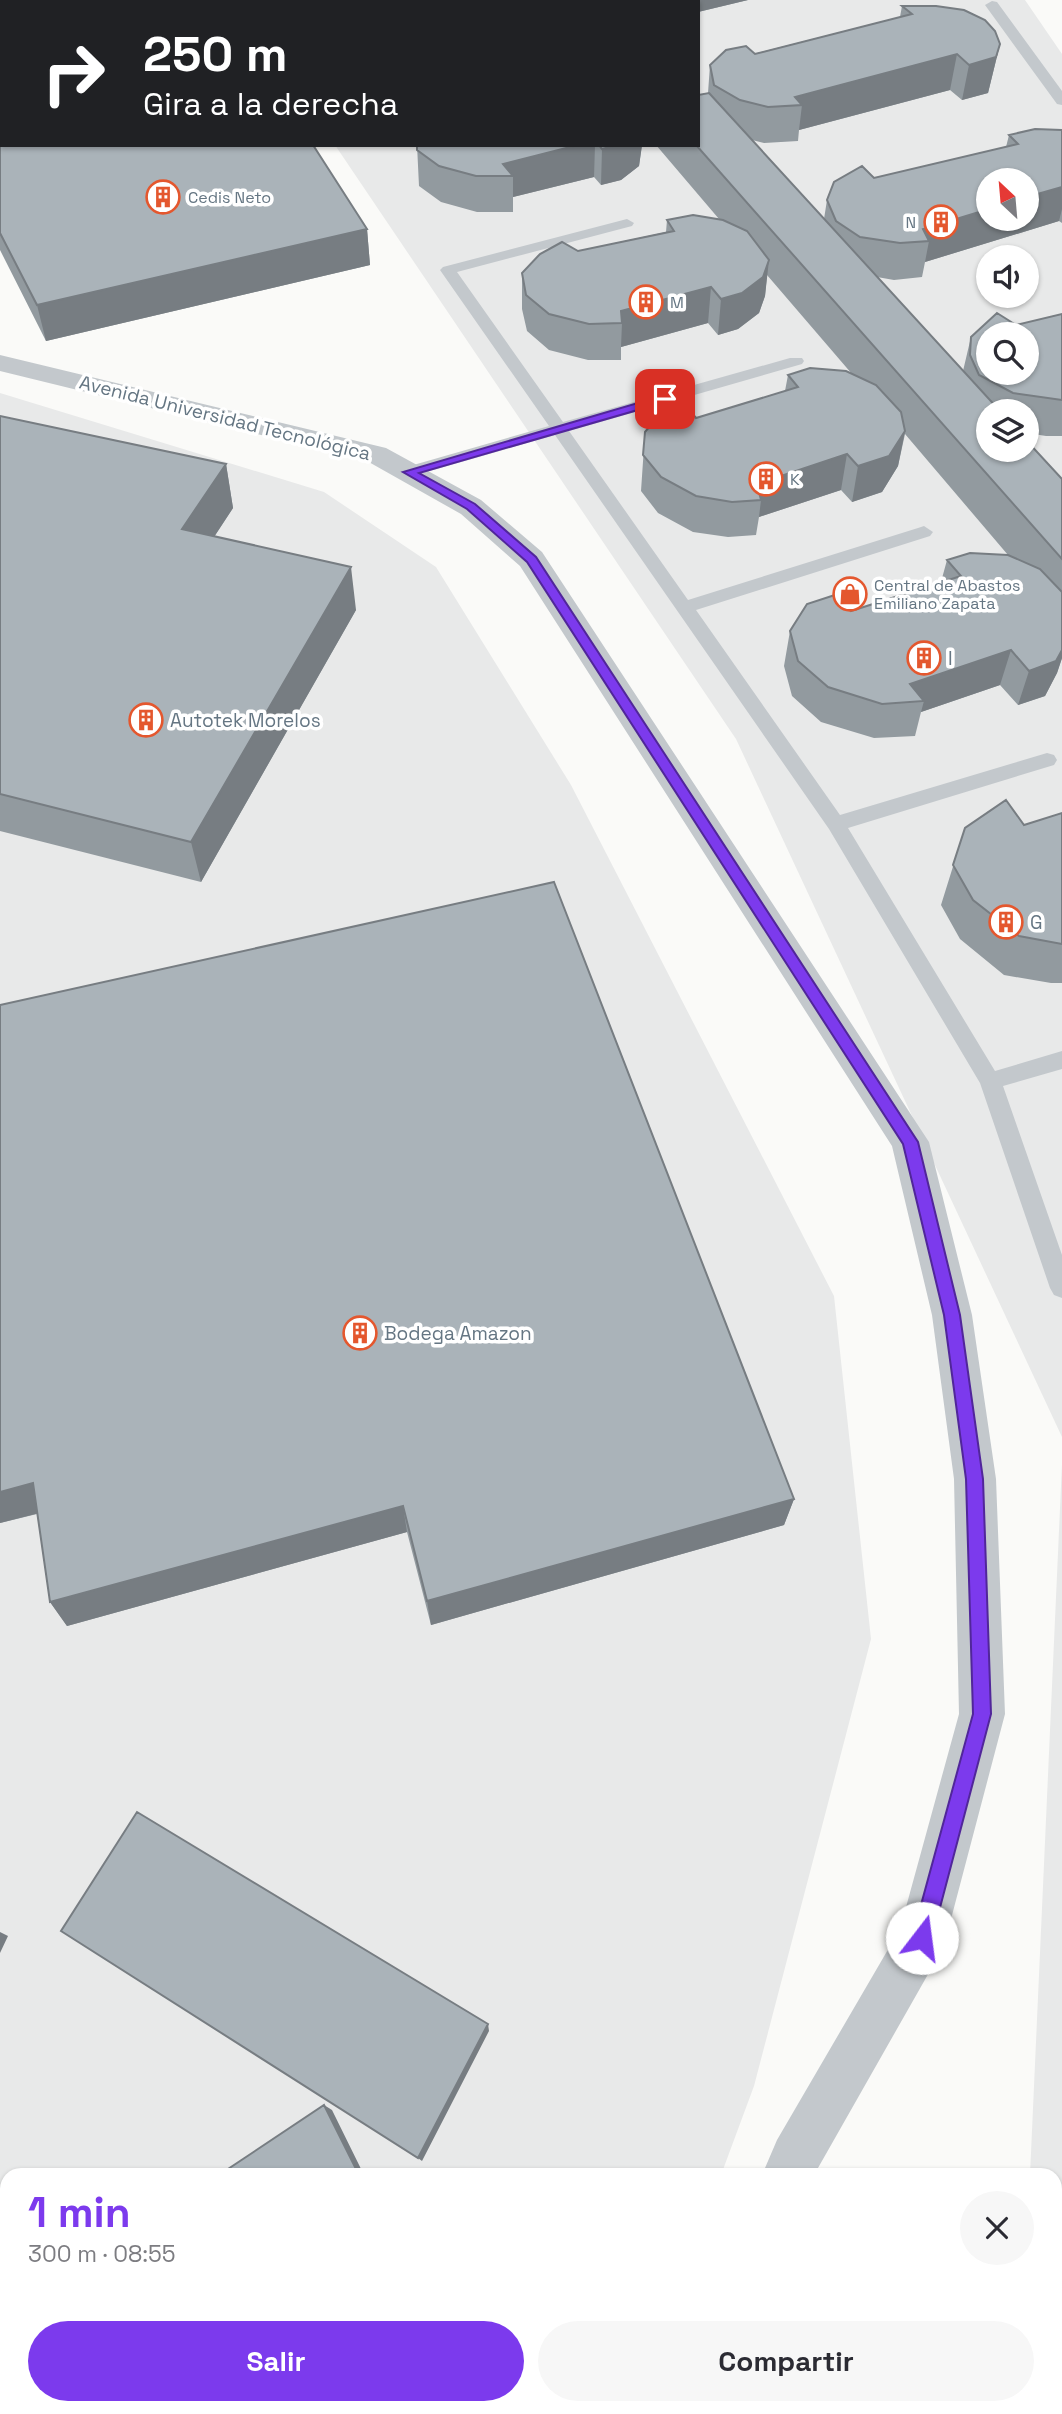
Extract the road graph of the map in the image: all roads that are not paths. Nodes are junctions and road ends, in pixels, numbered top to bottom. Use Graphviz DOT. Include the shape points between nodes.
graph roads {
  1 [pos="992,5"];
  2 [pos="1062,101"];
  3 [pos="627,223"];
  4 [pos="796,362"];
  5 [pos="0,363"];
  6 [pos="560,429"];
  7 [pos="409,472"];
  8 [pos="923,532"];
  9 [pos="685,607"];
  10 [pos="1047,760"];
  11 [pos="836,824"];
  12 [pos="1062,1060"];
  13 [pos="990,1081"];
  14 [pos="1062,1287"];
  15 [pos="791,2168"];
  1 -- 2 [label="lane"];
  3 -- 6 [label="lane" via="447,270"];
  4 -- 6 [label="lane"];
  5 -- 7 [label="street, Avenida Universidad Tecnológica" via="376,454"];
  6 -- 7 [label="lane"];
  6 -- 9 [label="lane"];
  7 -- 15 [label="street, Avenida Universidad Tecnológica" via="471,507 531,559 911,1142 952,1315 975,1479 982,1714 922,1938"];
  8 -- 9 [label="lane"];
  9 -- 11 [label="lane"];
  10 -- 11 [label="lane"];
  11 -- 13 [label="lane"];
  12 -- 13 [label="lane"];
  13 -- 14 [label="lane"];
}
